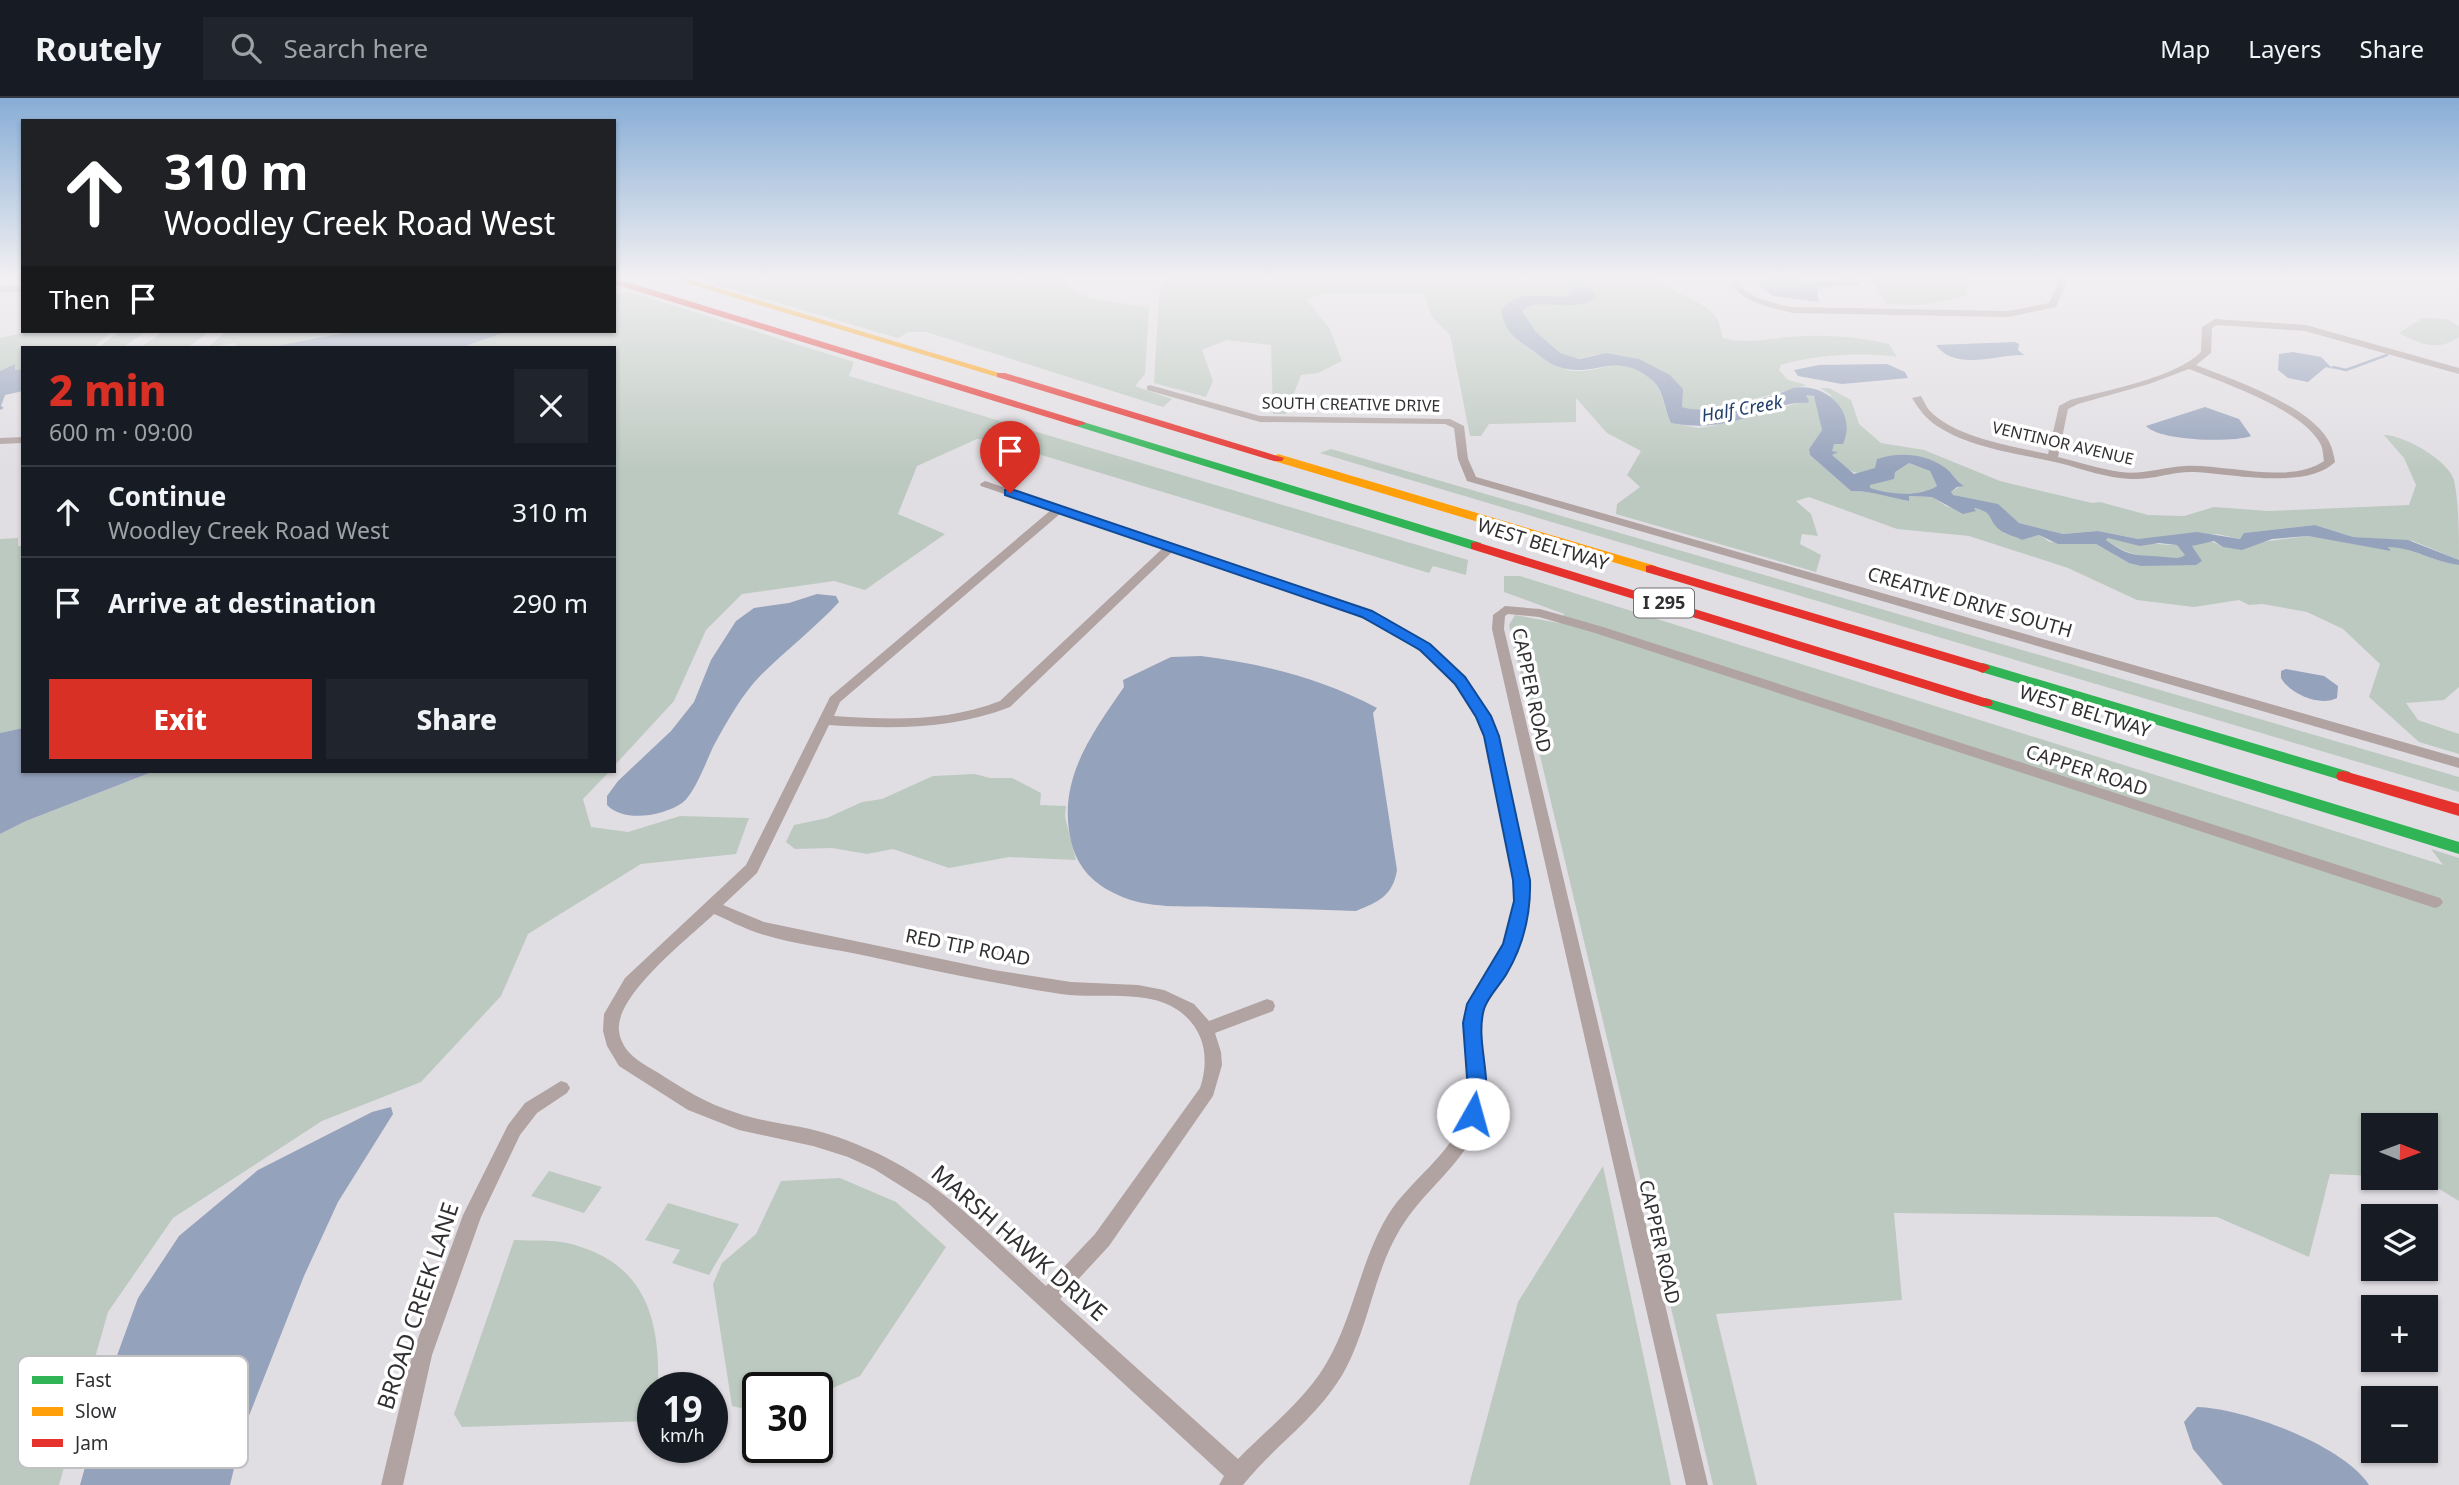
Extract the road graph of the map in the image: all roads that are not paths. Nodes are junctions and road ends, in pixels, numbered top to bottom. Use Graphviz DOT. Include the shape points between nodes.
graph roads {
  1 [pos="813,342"];
  2 [pos="889,342"];
  3 [pos="2206,342"];
  4 [pos="2354,342"];
  5 [pos="2189,366"];
  6 [pos="2459,372"];
  7 [pos="1150,388"];
  8 [pos="1917,398"];
  9 [pos="0,440"];
  10 [pos="21,440"];
  11 [pos="2052,458"];
  12 [pos="1471,479"];
  13 [pos="985,484"];
  14 [pos="1059,509"];
  15 [pos="1171,547"];
  16 [pos="824,720"];
  17 [pos="2459,763"];
  18 [pos="2459,810"];
  19 [pos="2459,848"];
  20 [pos="2435,902"];
  21 [pos="714,908"];
  22 [pos="1268,1006"];
  23 [pos="1207,1029"];
  24 [pos="561,1088"];
  25 [pos="1047,1299"];
  26 [pos="1234,1479"];
  27 [pos="392,1485"];
  28 [pos="1697,1485"];
  1 -- 19 [label="highway, WEST BELTWAY / I 295"];
  2 -- 18 [label="highway, WEST BELTWAY / I 295"];
  3 -- 5 [label="street" via="2206,353"];
  4 -- 6 [label="street"];
  5 -- 11 [label="street" via="2063,408"];
  5 -- 11 [label="street, VENTINOR AVENUE" via="2288,409 2321,438 2330,462 2308,471 2251,474 2183,469 2138,476"];
  7 -- 12 [label="street, SOUTH CREATIVE DRIVE" via="1260,419 1446,421 1459,426"];
  8 -- 11 [label="street, VENTINOR AVENUE" via="1931,416 1970,437"];
  9 -- 10 [label="street"];
  12 -- 17 [label="street, CREATIVE DRIVE SOUTH"];
  13 -- 14 [label="street"];
  14 -- 15 [label="street"];
  14 -- 16 [label="street" via="848,686"];
  15 -- 16 [label="street" via="1005,704 909,726"];
  15 -- 26 [label="street" via="1367,614 1425,647 1460,681 1484,716 1522,880 1520,924 1500,969 1476,1004 1472,1023 1478,1091 1464,1137 1395,1220 1373,1262 1345,1350 1329,1380 1289,1429"];
  16 -- 21 [label="street" via="752,869"];
  20 -- 28 [label="street, CAPPER ROAD" via="1600,630 1526,610 1506,610 1499,615 1497,629"];
  21 -- 23 [label="street, RED TIP ROAD" via="762,928 1072,990 1161,995 1193,1012"];
  21 -- 25 [label="street, MARSH HAWK DRIVE" via="631,983 612,1014 615,1046 625,1061 716,1116 813,1138 880,1163 934,1197"];
  22 -- 23 [label="street"];
  23 -- 25 [label="street" via="1214,1061 1207,1091 1102,1240"];
  24 -- 27 [label="street, BROAD CREEK LANE" via="531,1108 514,1130 472,1215 422,1355"];
  25 -- 26 [label="street, MARSH HAWK DRIVE"];
}
